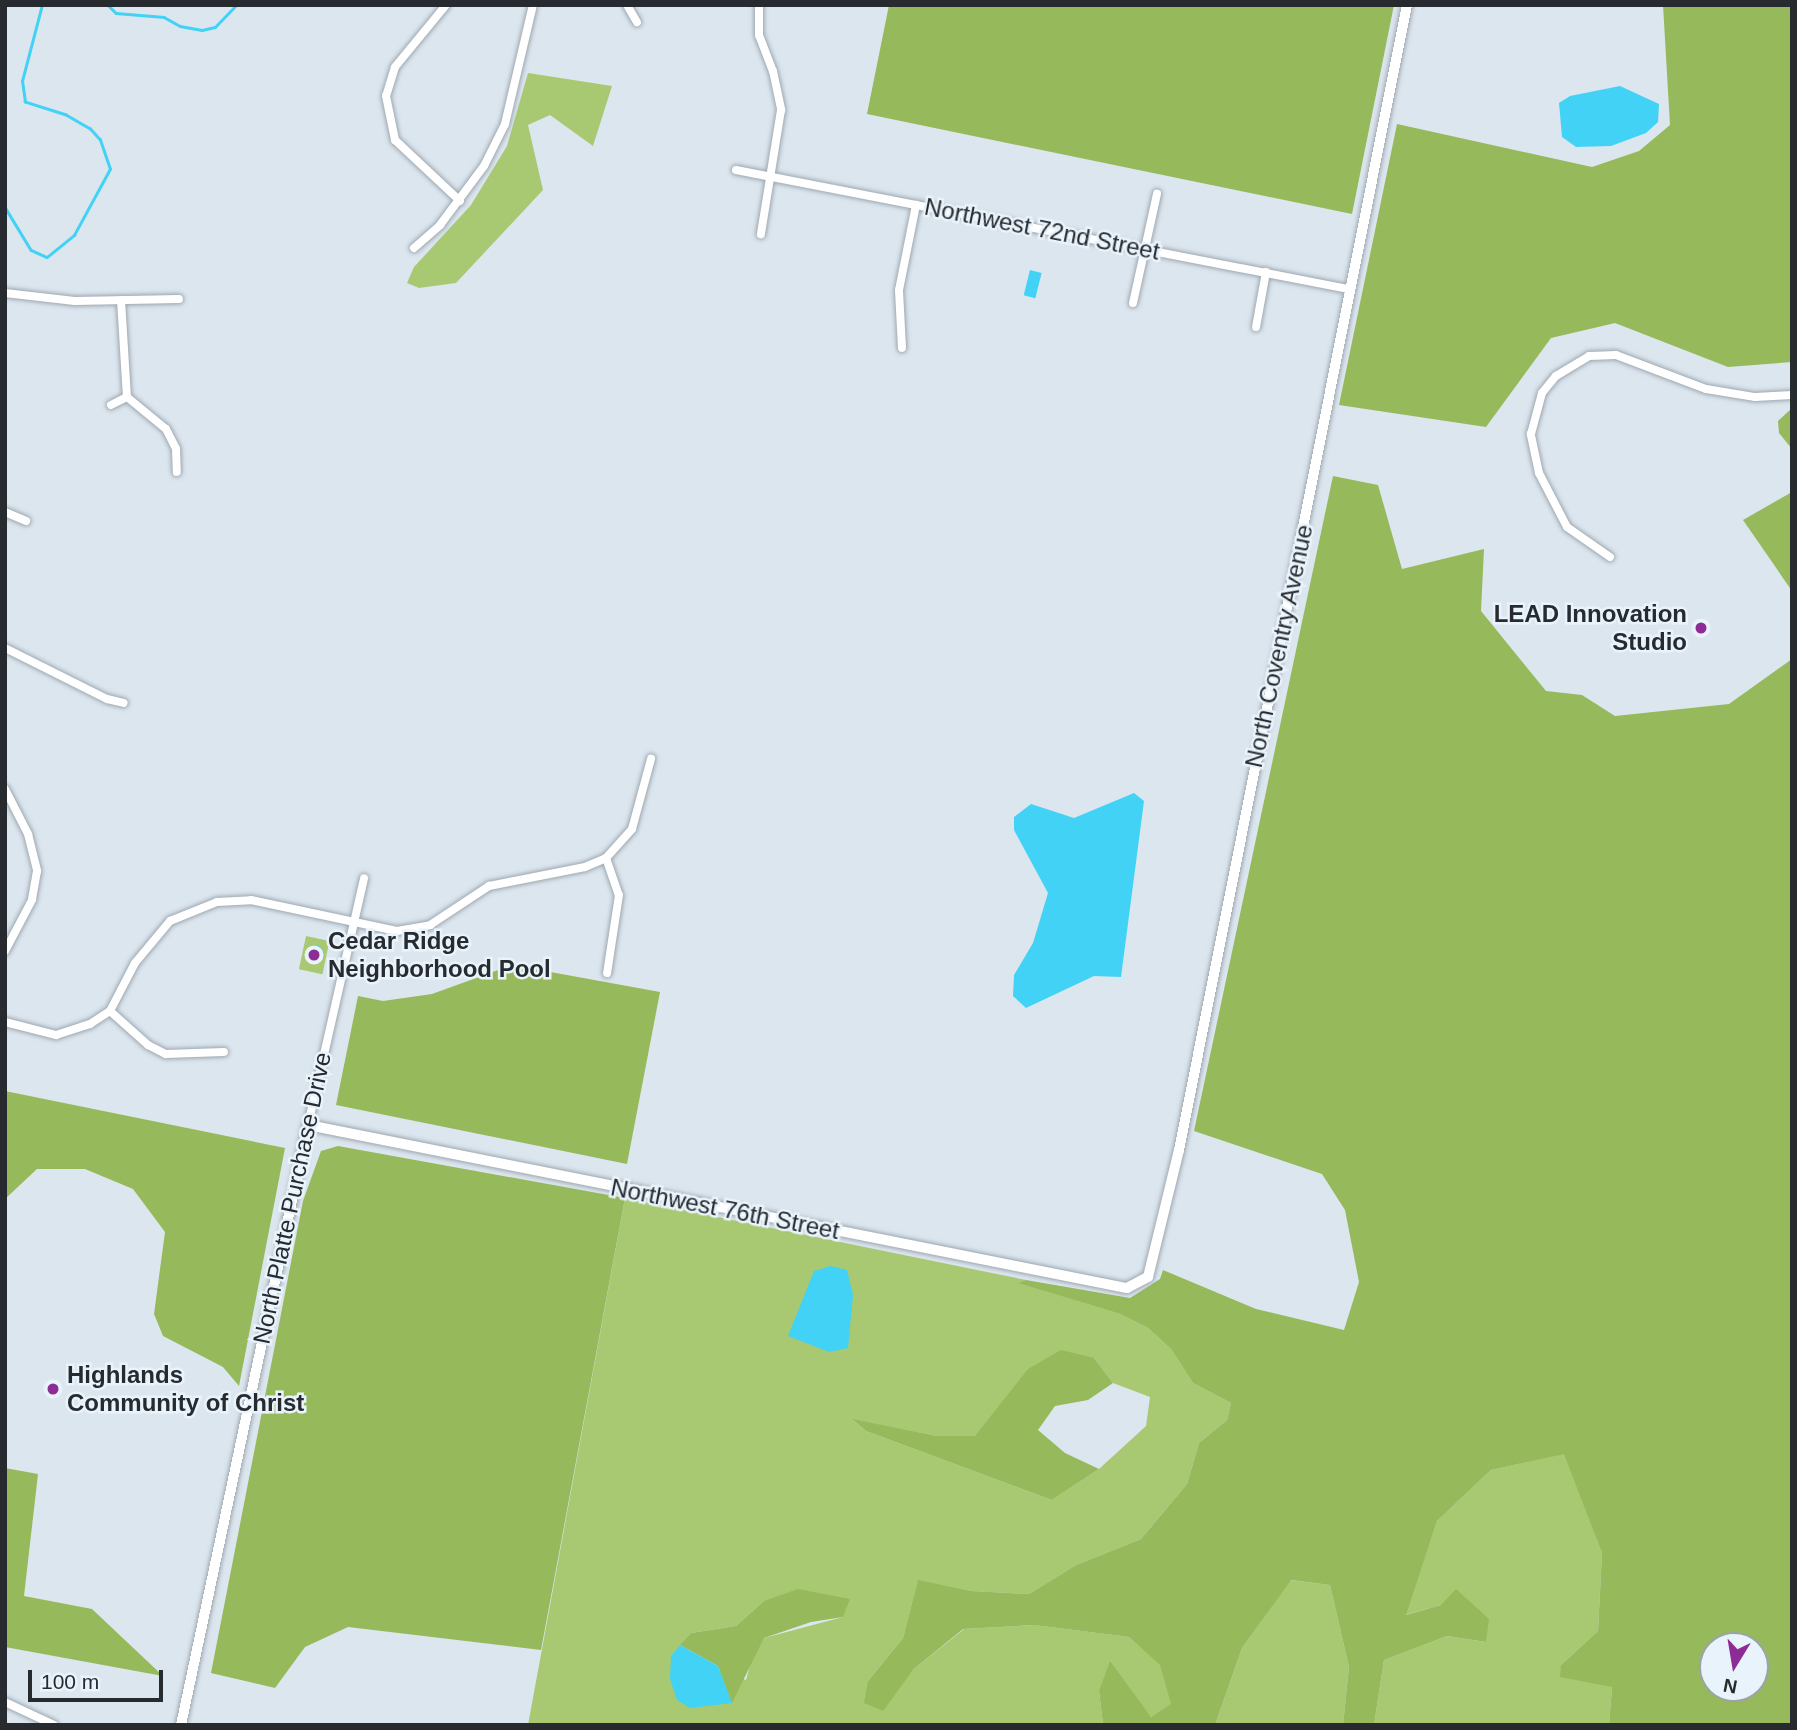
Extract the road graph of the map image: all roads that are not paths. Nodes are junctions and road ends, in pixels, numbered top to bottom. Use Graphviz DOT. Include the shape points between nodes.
graph roads {
  1 [pos="446,5"];
  2 [pos="533,5"];
  3 [pos="627,5"];
  4 [pos="759,5"];
  5 [pos="1407,5"];
  6 [pos="637,22"];
  7 [pos="736,170"];
  8 [pos="771,177"];
  9 [pos="1157,194"];
  10 [pos="460,201"];
  11 [pos="916,205"];
  12 [pos="761,234"];
  13 [pos="414,248"];
  14 [pos="1145,248"];
  15 [pos="1266,272"];
  16 [pos="1348,289"];
  17 [pos="5,293"];
  18 [pos="179,299"];
  19 [pos="121,300"];
  20 [pos="1133,303"];
  21 [pos="1256,327"];
  22 [pos="901,348"];
  23 [pos="1792,395"];
  24 [pos="127,397"];
  25 [pos="111,405"];
  26 [pos="177,472"];
  27 [pos="5,512"];
  28 [pos="26,521"];
  29 [pos="1610,557"];
  30 [pos="5,648"];
  31 [pos="124,703"];
  32 [pos="652,759"];
  33 [pos="5,789"];
  34 [pos="606,858"];
  35 [pos="363,878"];
  36 [pos="354,924"];
  37 [pos="5,951"];
  38 [pos="607,973"];
  39 [pos="110,1010"];
  40 [pos="5,1022"];
  41 [pos="224,1052"];
  42 [pos="308,1125"];
  43 [pos="1141,1283"];
  44 [pos="5,1702"];
  45 [pos="54,1725"];
  46 [pos="181,1725"];
  1 -- 10 [label="street" via="395,67 386,96 395,140"];
  2 -- 10 [label="street" via="505,124"];
  3 -- 6 [label="street"];
  4 -- 8 [label="street" via="759,35 773,71 780,110"];
  5 -- 16 [label="street, North Coventry Avenue"];
  7 -- 8 [label="street, Northwest 72nd Street"];
  8 -- 11 [label="street, Northwest 72nd Street"];
  8 -- 12 [label="street"];
  9 -- 14 [label="street"];
  10 -- 13 [label="street"];
  11 -- 14 [label="street, Northwest 72nd Street"];
  11 -- 22 [label="street" via="899,290"];
  14 -- 15 [label="street, Northwest 72nd Street"];
  14 -- 20 [label="street"];
  15 -- 16 [label="street, Northwest 72nd Street"];
  15 -- 21 [label="street"];
  16 -- 43 [label="street, North Coventry Avenue" via="1320,452 1179,1150 1153,1266"];
  17 -- 19 [label="street" via="53,300"];
  18 -- 19 [label="street"];
  19 -- 24 [label="street"];
  23 -- 29 [label="street" via="1755,397 1706,389 1616,355 1589,356 1556,376 1542,393 1531,434 1539,473 1567,527"];
  24 -- 25 [label="street"];
  24 -- 26 [label="street" via="166,429 176,449"];
  27 -- 28 [label="street"];
  30 -- 31 [label="street" via="107,699"];
  32 -- 34 [label="street" via="632,830"];
  33 -- 37 [label="street" via="28,834 37,871 32,900"];
  34 -- 36 [label="street" via="585,867 489,886 430,925 397,931"];
  34 -- 38 [label="street" via="619,895"];
  35 -- 36 [label="street, North Platte Purchase Drive"];
  36 -- 39 [label="street" via="251,900 217,902 190,910 170,921 154,940"];
  36 -- 42 [label="street, North Platte Purchase Drive"];
  39 -- 40 [label="street" via="90,1024 56,1035"];
  39 -- 41 [label="street" via="140,1039 166,1054"];
  42 -- 43 [label="street, Northwest 76th Street" via="1127,1288"];
  42 -- 46 [label="street, North Platte Purchase Drive"];
  44 -- 45 [label="street"];
}
